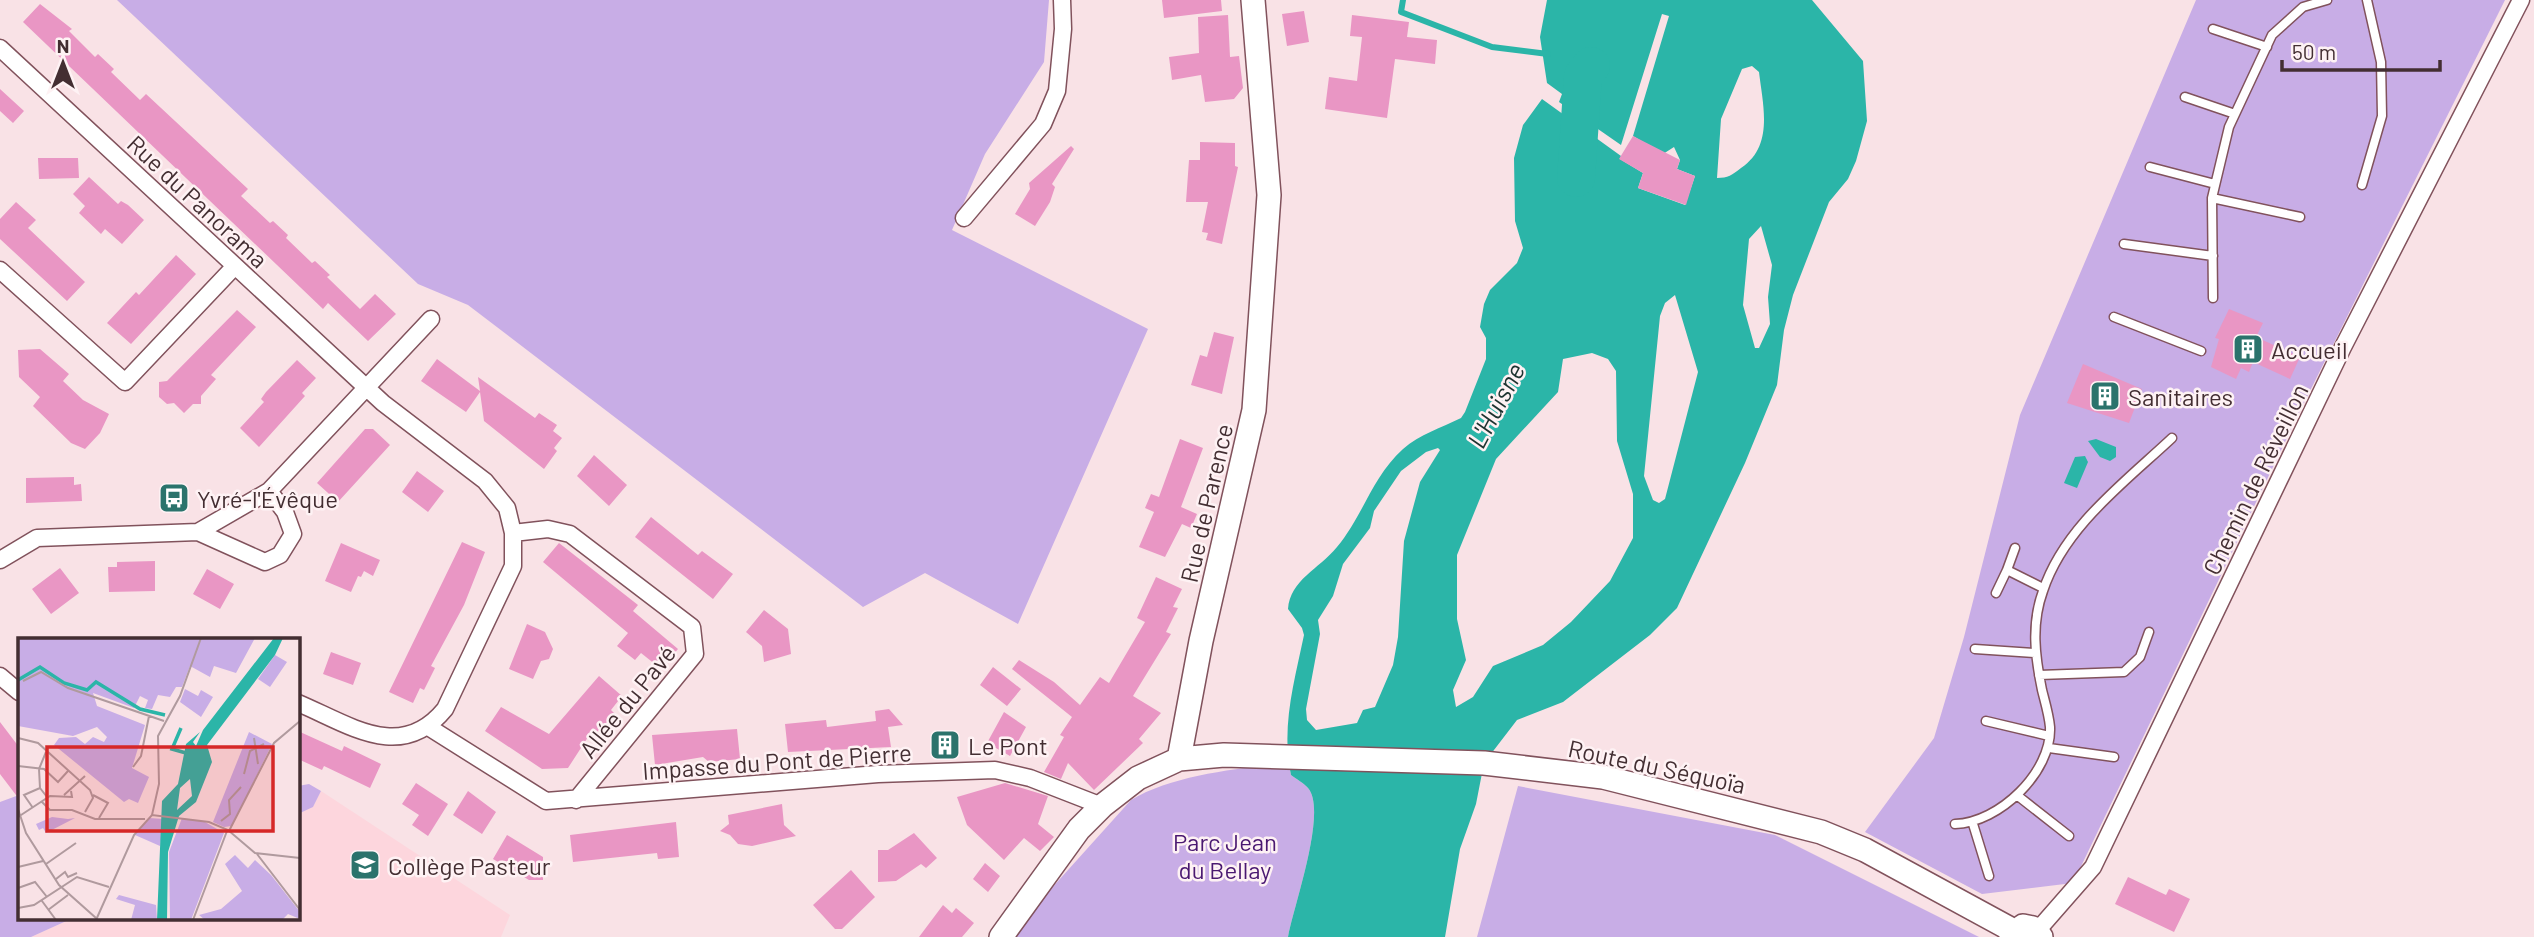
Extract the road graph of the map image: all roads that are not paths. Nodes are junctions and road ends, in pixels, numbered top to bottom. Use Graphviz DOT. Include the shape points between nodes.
graph roads {
  1 [pos="1062,0"];
  2 [pos="1253,0"];
  3 [pos="2326,0"];
  4 [pos="2367,0"];
  5 [pos="2521,0"];
  6 [pos="2213,29"];
  7 [pos="2267,47"];
  8 [pos="0,48"];
  9 [pos="2185,97"];
  10 [pos="2235,114"];
  11 [pos="2150,167"];
  12 [pos="2216,184"];
  13 [pos="2362,185"];
  14 [pos="2212,198"];
  15 [pos="2300,217"];
  16 [pos="964,218"];
  17 [pos="2124,244"];
  18 [pos="2213,256"];
  19 [pos="235,266"];
  20 [pos="0,270"];
  21 [pos="2213,298"];
  22 [pos="2114,317"];
  23 [pos="430,320"];
  24 [pos="2201,351"];
  25 [pos="366,387"];
  26 [pos="2172,438"];
  27 [pos="269,491"];
  28 [pos="198,533"];
  29 [pos="513,533"];
  30 [pos="2015,548"];
  31 [pos="0,559"];
  32 [pos="2007,570"];
  33 [pos="2043,588"];
  34 [pos="1996,593"];
  35 [pos="2149,632"];
  36 [pos="1975,649"];
  37 [pos="2035,653"];
  38 [pos="2039,675"];
  39 [pos="0,676"];
  40 [pos="18,691"];
  41 [pos="299,703"];
  42 [pos="1986,721"];
  43 [pos="430,728"];
  44 [pos="2049,736"];
  45 [pos="2049,748"];
  46 [pos="2114,757"];
  47 [pos="1179,760"];
  48 [pos="2018,796"];
  49 [pos="576,800"];
  50 [pos="1102,806"];
  51 [pos="1955,824"];
  52 [pos="1973,824"];
  53 [pos="2070,836"];
  54 [pos="1989,876"];
  55 [pos="2026,934"];
  56 [pos="1001,937"];
  1 -- 16 [label="street" via="1056,91 1043,124"];
  2 -- 47 [label="street, Rue de Parence" via="1269,195 1254,410"];
  3 -- 7 [label="lane" via="2302,7 2272,35"];
  4 -- 13 [label="lane" via="2381,62 2382,116"];
  5 -- 55 [label="street, Chemin de Réveillon" via="2343,347 2092,867"];
  6 -- 7 [label="lane"];
  7 -- 10 [label="lane"];
  8 -- 19 [label="street, Rue du Panorama"];
  9 -- 10 [label="lane"];
  10 -- 12 [label="lane"];
  11 -- 12 [label="lane"];
  12 -- 14 [label="lane"];
  14 -- 15 [label="lane"];
  14 -- 18 [label="lane"];
  17 -- 18 [label="lane"];
  18 -- 21 [label="lane"];
  19 -- 20 [label="street" via="125,382"];
  19 -- 25 [label="street, Rue du Panorama"];
  22 -- 24 [label="lane"];
  23 -- 25 [label="street"];
  25 -- 27 [label="street"];
  25 -- 29 [label="street, Rue du Panorama" via="485,481 507,508"];
  26 -- 33 [label="lane" via="2069,540"];
  27 -- 28 [label="street"];
  27 -- 28 [label="street" via="285,512 293,534 280,555 265,562"];
  28 -- 31 [label="street" via="37,538"];
  29 -- 43 [label="street" via="513,566 445,709"];
  29 -- 49 [label="street, Allée du Pavé" via="548,529 570,534 692,627 695,654"];
  30 -- 32 [label="lane"];
  32 -- 33 [label="lane"];
  32 -- 34 [label="lane"];
  33 -- 37 [label="lane" via="2035,618"];
  35 -- 38 [label="lane" via="2140,657 2124,673"];
  36 -- 37 [label="lane"];
  37 -- 38 [label="lane"];
  38 -- 44 [label="lane"];
  39 -- 40 [label="street"];
  41 -- 43 [label="street" via="372,735 396,739"];
  42 -- 44 [label="lane"];
  43 -- 49 [label="street" via="546,801"];
  44 -- 45 [label="lane"];
  45 -- 46 [label="lane"];
  45 -- 48 [label="lane"];
  47 -- 50 [label="street" via="1138,778"];
  47 -- 55 [label="street, Route du Séquoïa" via="1286,755 1514,765 1603,777 1821,832"];
  48 -- 52 [label="lane"];
  48 -- 53 [label="lane"];
  49 -- 50 [label="street, Impasse du Pont de Pierre" via="878,774 995,770 1030,778"];
  50 -- 56 [label="street" via="1079,829"];
  51 -- 52 [label="lane"];
  52 -- 54 [label="lane"];
}
